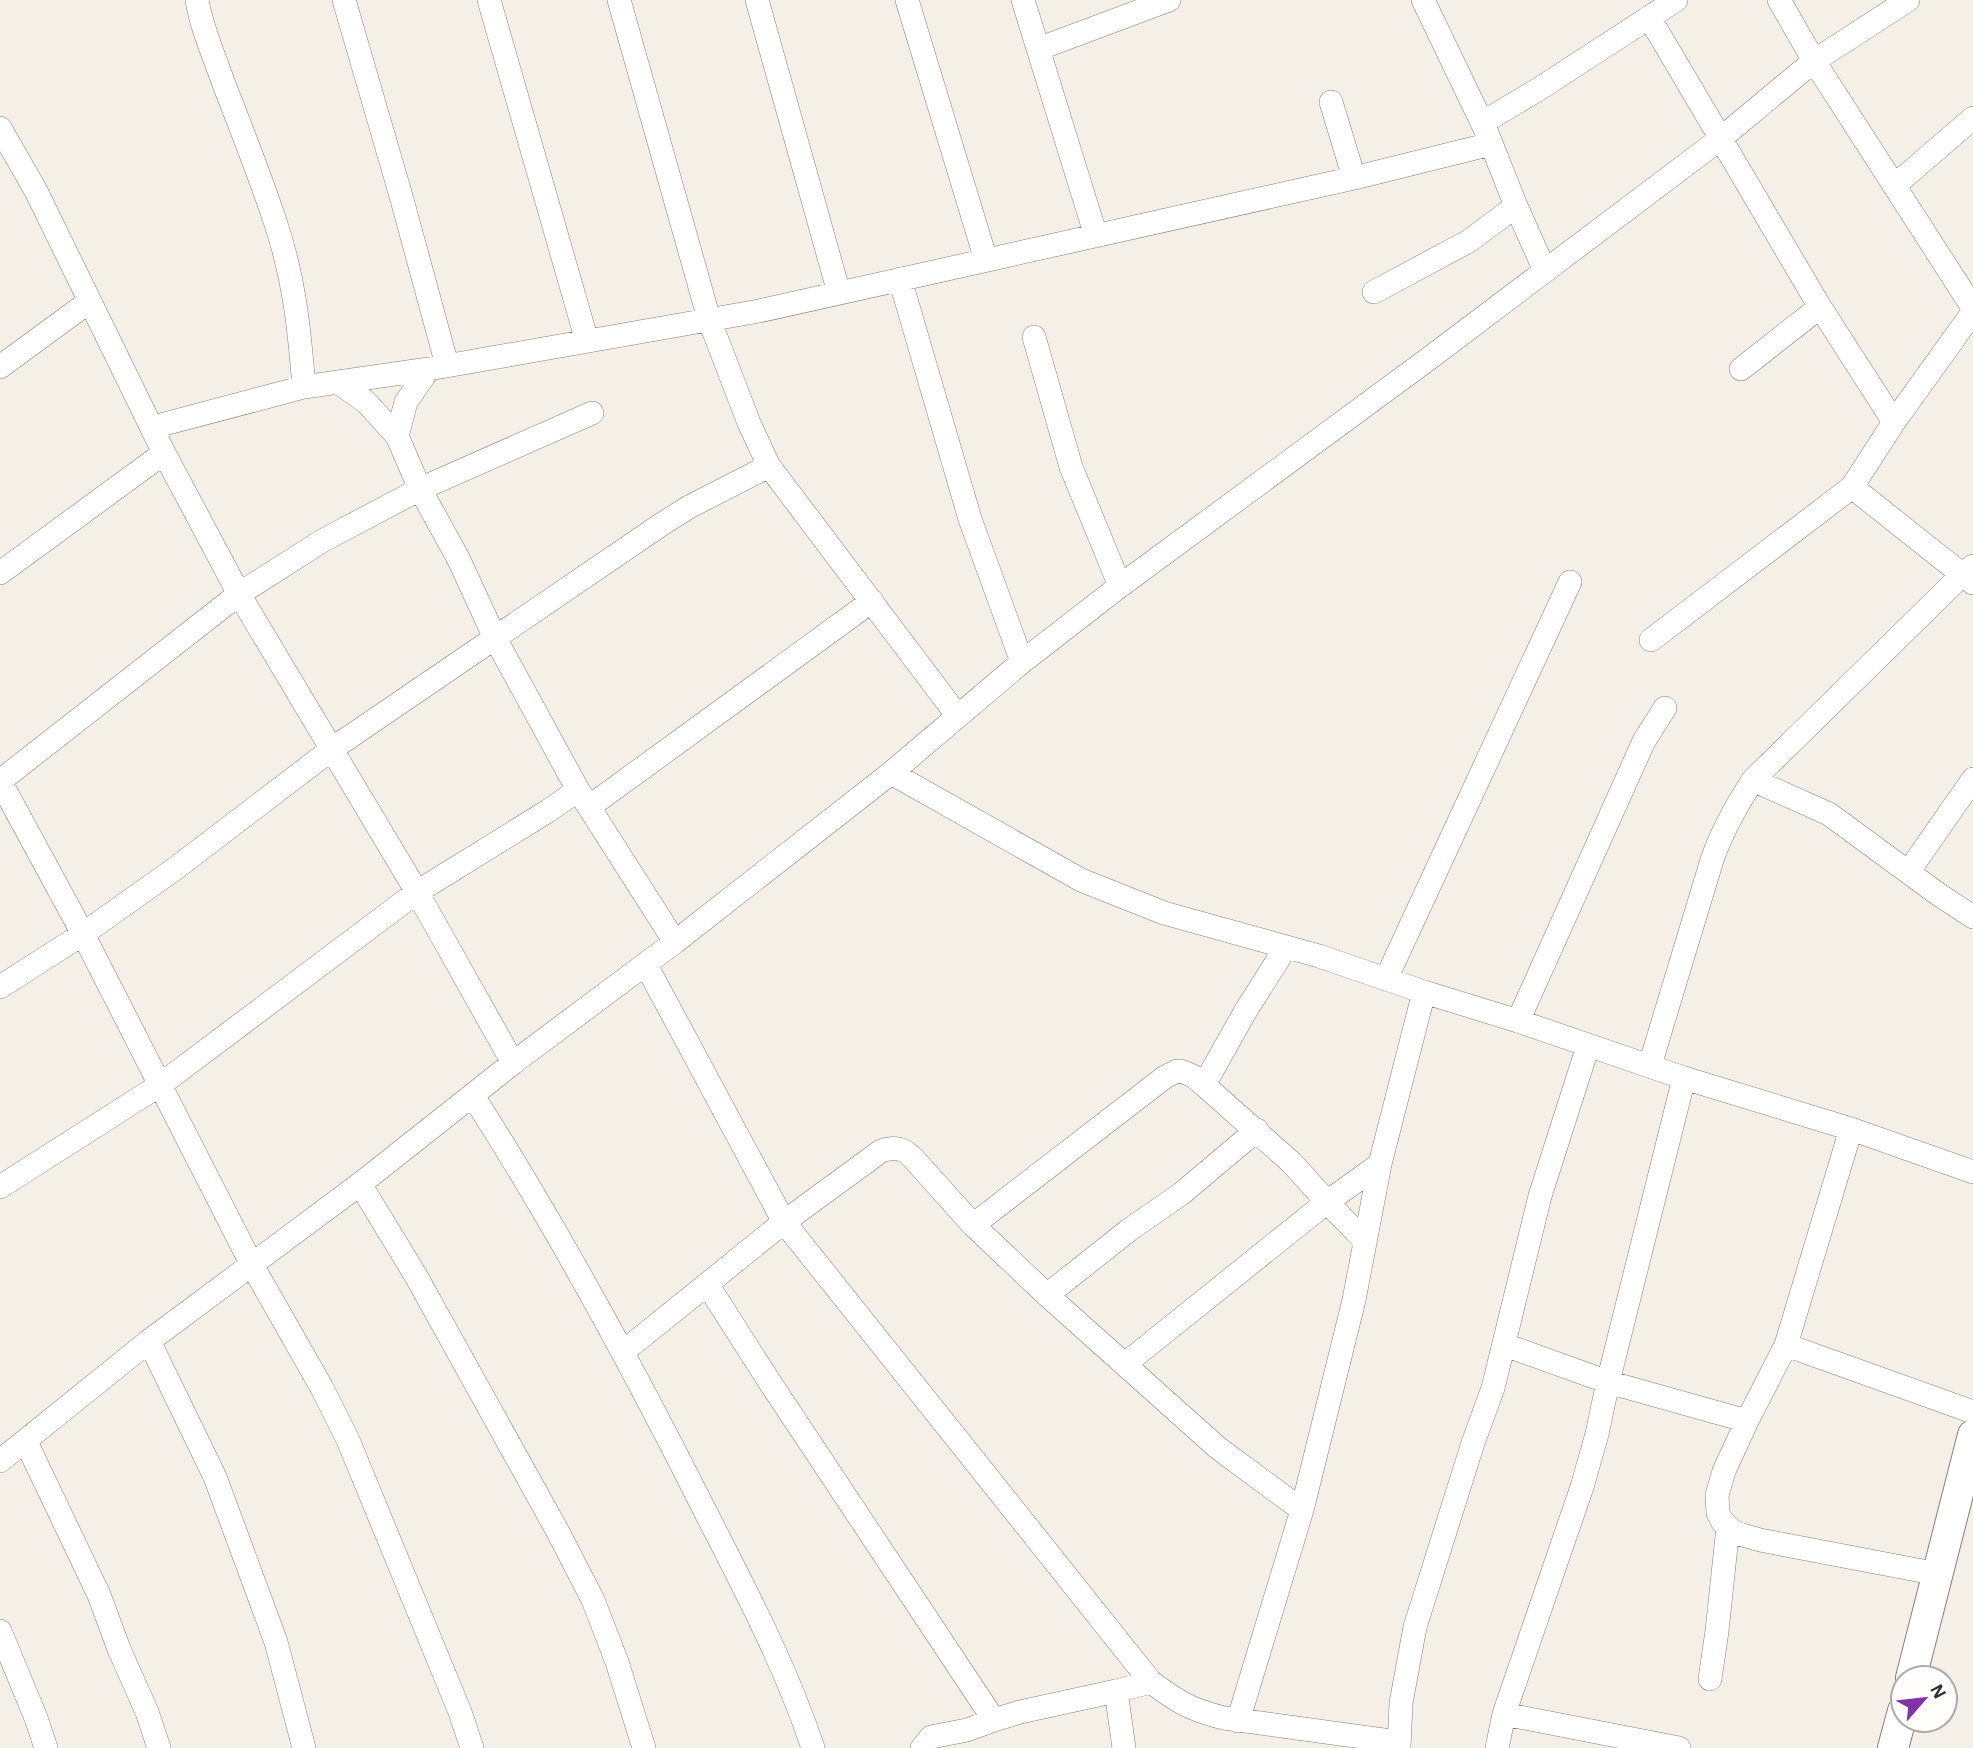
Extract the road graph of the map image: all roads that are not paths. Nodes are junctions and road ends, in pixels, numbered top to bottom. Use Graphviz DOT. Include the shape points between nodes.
graph roads {
  1 [pos="197,0"];
  2 [pos="344,0"];
  3 [pos="489,0"];
  4 [pos="619,0"];
  5 [pos="757,0"];
  6 [pos="907,0"];
  7 [pos="1023,0"];
  8 [pos="1168,0"];
  9 [pos="1676,0"];
  10 [pos="1779,0"];
  11 [pos="1908,0"];
  12 [pos="1432,4"];
  13 [pos="1649,17"];
  14 [pos="1038,49"];
  15 [pos="1814,61"];
  16 [pos="1331,102"];
  17 [pos="1973,118"];
  18 [pos="0,128"];
  19 [pos="1486,133"];
  20 [pos="1720,139"];
  21 [pos="8,161"];
  22 [pos="1354,178"];
  23 [pos="1894,186"];
  24 [pos="1516,206"];
  25 [pos="1096,236"];
  26 [pos="986,260"];
  27 [pos="1545,271"];
  28 [pos="900,279"];
  29 [pos="1374,292"];
  30 [pos="839,293"];
  31 [pos="90,301"];
  32 [pos="1820,307"];
  33 [pos="1973,310"];
  34 [pos="709,319"];
  35 [pos="1034,337"];
  36 [pos="587,341"];
  37 [pos="0,367"];
  38 [pos="438,367"];
  39 [pos="1741,369"];
  40 [pos="339,383"];
  41 [pos="304,387"];
  42 [pos="592,413"];
  43 [pos="1894,422"];
  44 [pos="153,426"];
  45 [pos="397,436"];
  46 [pos="164,453"];
  47 [pos="769,466"];
  48 [pos="1852,487"];
  49 [pos="420,489"];
  50 [pos="0,573"];
  51 [pos="1969,575"];
  52 [pos="1570,582"];
  53 [pos="1120,586"];
  54 [pos="239,594"];
  55 [pos="872,601"];
  56 [pos="495,638"];
  57 [pos="1651,640"];
  58 [pos="1022,662"];
  59 [pos="1665,708"];
  60 [pos="957,715"];
  61 [pos="332,749"];
  62 [pos="891,773"];
  63 [pos="1973,779"];
  64 [pos="1753,780"];
  65 [pos="0,781"];
  66 [pos="584,798"];
  67 [pos="1909,871"];
  68 [pos="417,892"];
  69 [pos="1973,917"];
  70 [pos="83,934"];
  71 [pos="675,942"];
  72 [pos="1286,947"];
  73 [pos="646,965"];
  74 [pos="1386,979"];
  75 [pos="0,987"];
  76 [pos="1424,992"];
  77 [pos="1518,1021"];
  78 [pos="1588,1046"];
  79 [pos="513,1063"];
  80 [pos="1650,1065"];
  81 [pos="1684,1078"];
  82 [pos="160,1084"];
  83 [pos="1204,1085"];
  84 [pos="473,1097"];
  85 [pos="1852,1129"];
  86 [pos="1257,1130"];
  87 [pos="1380,1164"];
  88 [pos="1973,1172"];
  89 [pos="360,1184"];
  90 [pos="0,1187"];
  91 [pos="1327,1202"];
  92 [pos="784,1222"];
  93 [pos="973,1225"];
  94 [pos="1365,1241"];
  95 [pos="252,1265"];
  96 [pos="707,1284"];
  97 [pos="1047,1295"];
  98 [pos="149,1341"];
  99 [pos="1505,1345"];
  100 [pos="1786,1345"];
  101 [pos="623,1352"];
  102 [pos="1125,1364"];
  103 [pos="1608,1382"];
  104 [pos="1973,1412"];
  105 [pos="1747,1421"];
  106 [pos="1973,1435"];
  107 [pos="9,1448"];
  108 [pos="1302,1510"];
  109 [pos="1728,1527"];
  110 [pos="1938,1574"];
  111 [pos="0,1631"];
  112 [pos="1915,1664"];
  113 [pos="1710,1679"];
  114 [pos="1151,1682"];
  115 [pos="1116,1691"];
  116 [pos="1504,1714"];
  117 [pos="994,1720"];
  118 [pos="1238,1721"];
  119 [pos="1398,1745"];
  120 [pos="46,1748"];
  121 [pos="159,1748"];
  122 [pos="304,1748"];
  123 [pos="472,1748"];
  124 [pos="645,1748"];
  125 [pos="813,1748"];
  126 [pos="922,1748"];
  127 [pos="1124,1748"];
  128 [pos="1497,1748"];
  129 [pos="1679,1748"];
  1 -- 41 [label="street" via="289,269 298,312"];
  2 -- 38 [label="street" via="401,196"];
  3 -- 36 [label="street"];
  4 -- 34 [label="street"];
  5 -- 30 [label="street"];
  6 -- 26 [label="street"];
  7 -- 14 [label="street"];
  8 -- 14 [label="street"];
  9 -- 13 [label="street"];
  10 -- 15 [label="street"];
  11 -- 15 [label="street"];
  12 -- 19 [label="street"];
  13 -- 19 [label="street" via="1539,89"];
  13 -- 20 [label="street"];
  14 -- 25 [label="street"];
  15 -- 20 [label="street"];
  15 -- 23 [label="street"];
  16 -- 22 [label="street"];
  17 -- 23 [label="street"];
  18 -- 21 [label="street"];
  19 -- 22 [label="street"];
  19 -- 24 [label="street"];
  20 -- 27 [label="street"];
  20 -- 32 [label="street"];
  21 -- 31 [label="street" via="36,191"];
  22 -- 25 [label="street"];
  23 -- 33 [label="street"];
  24 -- 27 [label="street"];
  24 -- 29 [label="street" via="1469,241"];
  25 -- 26 [label="street"];
  26 -- 28 [label="street"];
  27 -- 53 [label="street"];
  28 -- 30 [label="street"];
  28 -- 58 [label="street" via="970,519"];
  30 -- 34 [label="street"];
  31 -- 37 [label="street"];
  31 -- 44 [label="street"];
  32 -- 39 [label="street"];
  32 -- 43 [label="street"];
  33 -- 43 [label="street"];
  34 -- 36 [label="street"];
  34 -- 47 [label="street"];
  35 -- 53 [label="street" via="1071,467"];
  36 -- 38 [label="street"];
  38 -- 40 [label="street"];
  38 -- 45 [label="street" via="406,402"];
  40 -- 41 [label="street"];
  40 -- 45 [label="street" via="366,402"];
  41 -- 44 [label="street"];
  42 -- 49 [label="street"];
  43 -- 48 [label="street"];
  44 -- 46 [label="street"];
  45 -- 49 [label="street"];
  46 -- 50 [label="street"];
  46 -- 54 [label="street"];
  47 -- 55 [label="street"];
  47 -- 56 [label="street" via="689,507"];
  48 -- 51 [label="street"];
  48 -- 57 [label="street"];
  49 -- 54 [label="street" via="342,529"];
  49 -- 56 [label="street"];
  51 -- 64 [label="street"];
  52 -- 74 [label="street"];
  53 -- 58 [label="street"];
  54 -- 61 [label="street"];
  54 -- 65 [label="street"];
  55 -- 60 [label="street"];
  55 -- 66 [label="street"];
  56 -- 61 [label="street"];
  56 -- 66 [label="street"];
  58 -- 60 [label="street"];
  59 -- 77 [label="street" via="1644,741"];
  60 -- 62 [label="street"];
  61 -- 68 [label="street"];
  61 -- 70 [label="street"];
  62 -- 71 [label="street"];
  62 -- 72 [label="street" via="1081,880 1164,913"];
  63 -- 67 [label="street"];
  64 -- 67 [label="street" via="1829,814"];
  64 -- 80 [label="street" via="1721,833"];
  65 -- 70 [label="street"];
  66 -- 68 [label="street" via="548,811"];
  66 -- 71 [label="street"];
  67 -- 69 [label="street"];
  68 -- 79 [label="street"];
  68 -- 82 [label="street"];
  70 -- 75 [label="street"];
  70 -- 82 [label="street"];
  71 -- 73 [label="street"];
  72 -- 74 [label="street"];
  72 -- 83 [label="street"];
  73 -- 79 [label="street"];
  73 -- 92 [label="street"];
  74 -- 76 [label="street"];
  76 -- 77 [label="street"];
  76 -- 87 [label="street"];
  77 -- 78 [label="street"];
  78 -- 80 [label="street"];
  78 -- 99 [label="street" via="1540,1196"];
  79 -- 84 [label="street"];
  80 -- 81 [label="street"];
  81 -- 85 [label="street"];
  81 -- 103 [label="street"];
  82 -- 90 [label="street"];
  82 -- 95 [label="street"];
  83 -- 86 [label="street"];
  83 -- 93 [label="street" via="1181,1071 1171,1074"];
  84 -- 89 [label="street"];
  84 -- 101 [label="street"];
  85 -- 88 [label="street"];
  85 -- 100 [label="street"];
  86 -- 91 [label="street"];
  86 -- 97 [label="street"];
  87 -- 91 [label="street"];
  87 -- 94 [label="street"];
  89 -- 95 [label="street"];
  89 -- 124 [label="street" via="416,1276 593,1600"];
  91 -- 94 [label="street"];
  91 -- 102 [label="street"];
  92 -- 93 [label="street" via="881,1151 896,1148 913,1158"];
  92 -- 96 [label="street"];
  92 -- 114 [label="street"];
  93 -- 97 [label="street"];
  94 -- 108 [label="street"];
  95 -- 98 [label="street"];
  95 -- 123 [label="street" via="348,1440"];
  96 -- 101 [label="street"];
  96 -- 117 [label="street"];
  97 -- 102 [label="street"];
  98 -- 107 [label="street"];
  98 -- 122 [label="street" via="215,1477 276,1643"];
  99 -- 103 [label="street"];
  99 -- 119 [label="street" via="1415,1627"];
  100 -- 104 [label="street"];
  100 -- 105 [label="street"];
  101 -- 125 [label="street" via="761,1618"];
  102 -- 108 [label="street" via="1219,1448"];
  103 -- 105 [label="street"];
  103 -- 116 [label="street" via="1582,1487"];
  105 -- 109 [label="street" via="1717,1495 1718,1513"];
  106 -- 110 [label="street"];
  107 -- 121 [label="street" via="99,1595"];
  108 -- 118 [label="street"];
  109 -- 110 [label="street" via="1760,1540"];
  109 -- 113 [label="street"];
  110 -- 112 [label="street"];
  111 -- 120 [label="street"];
  114 -- 115 [label="street"];
  114 -- 118 [label="street" via="1197,1711"];
  115 -- 117 [label="street"];
  115 -- 127 [label="street"];
  116 -- 128 [label="street"];
  116 -- 129 [label="street"];
  117 -- 126 [label="street" via="932,1737"];
  118 -- 119 [label="street"];
}
